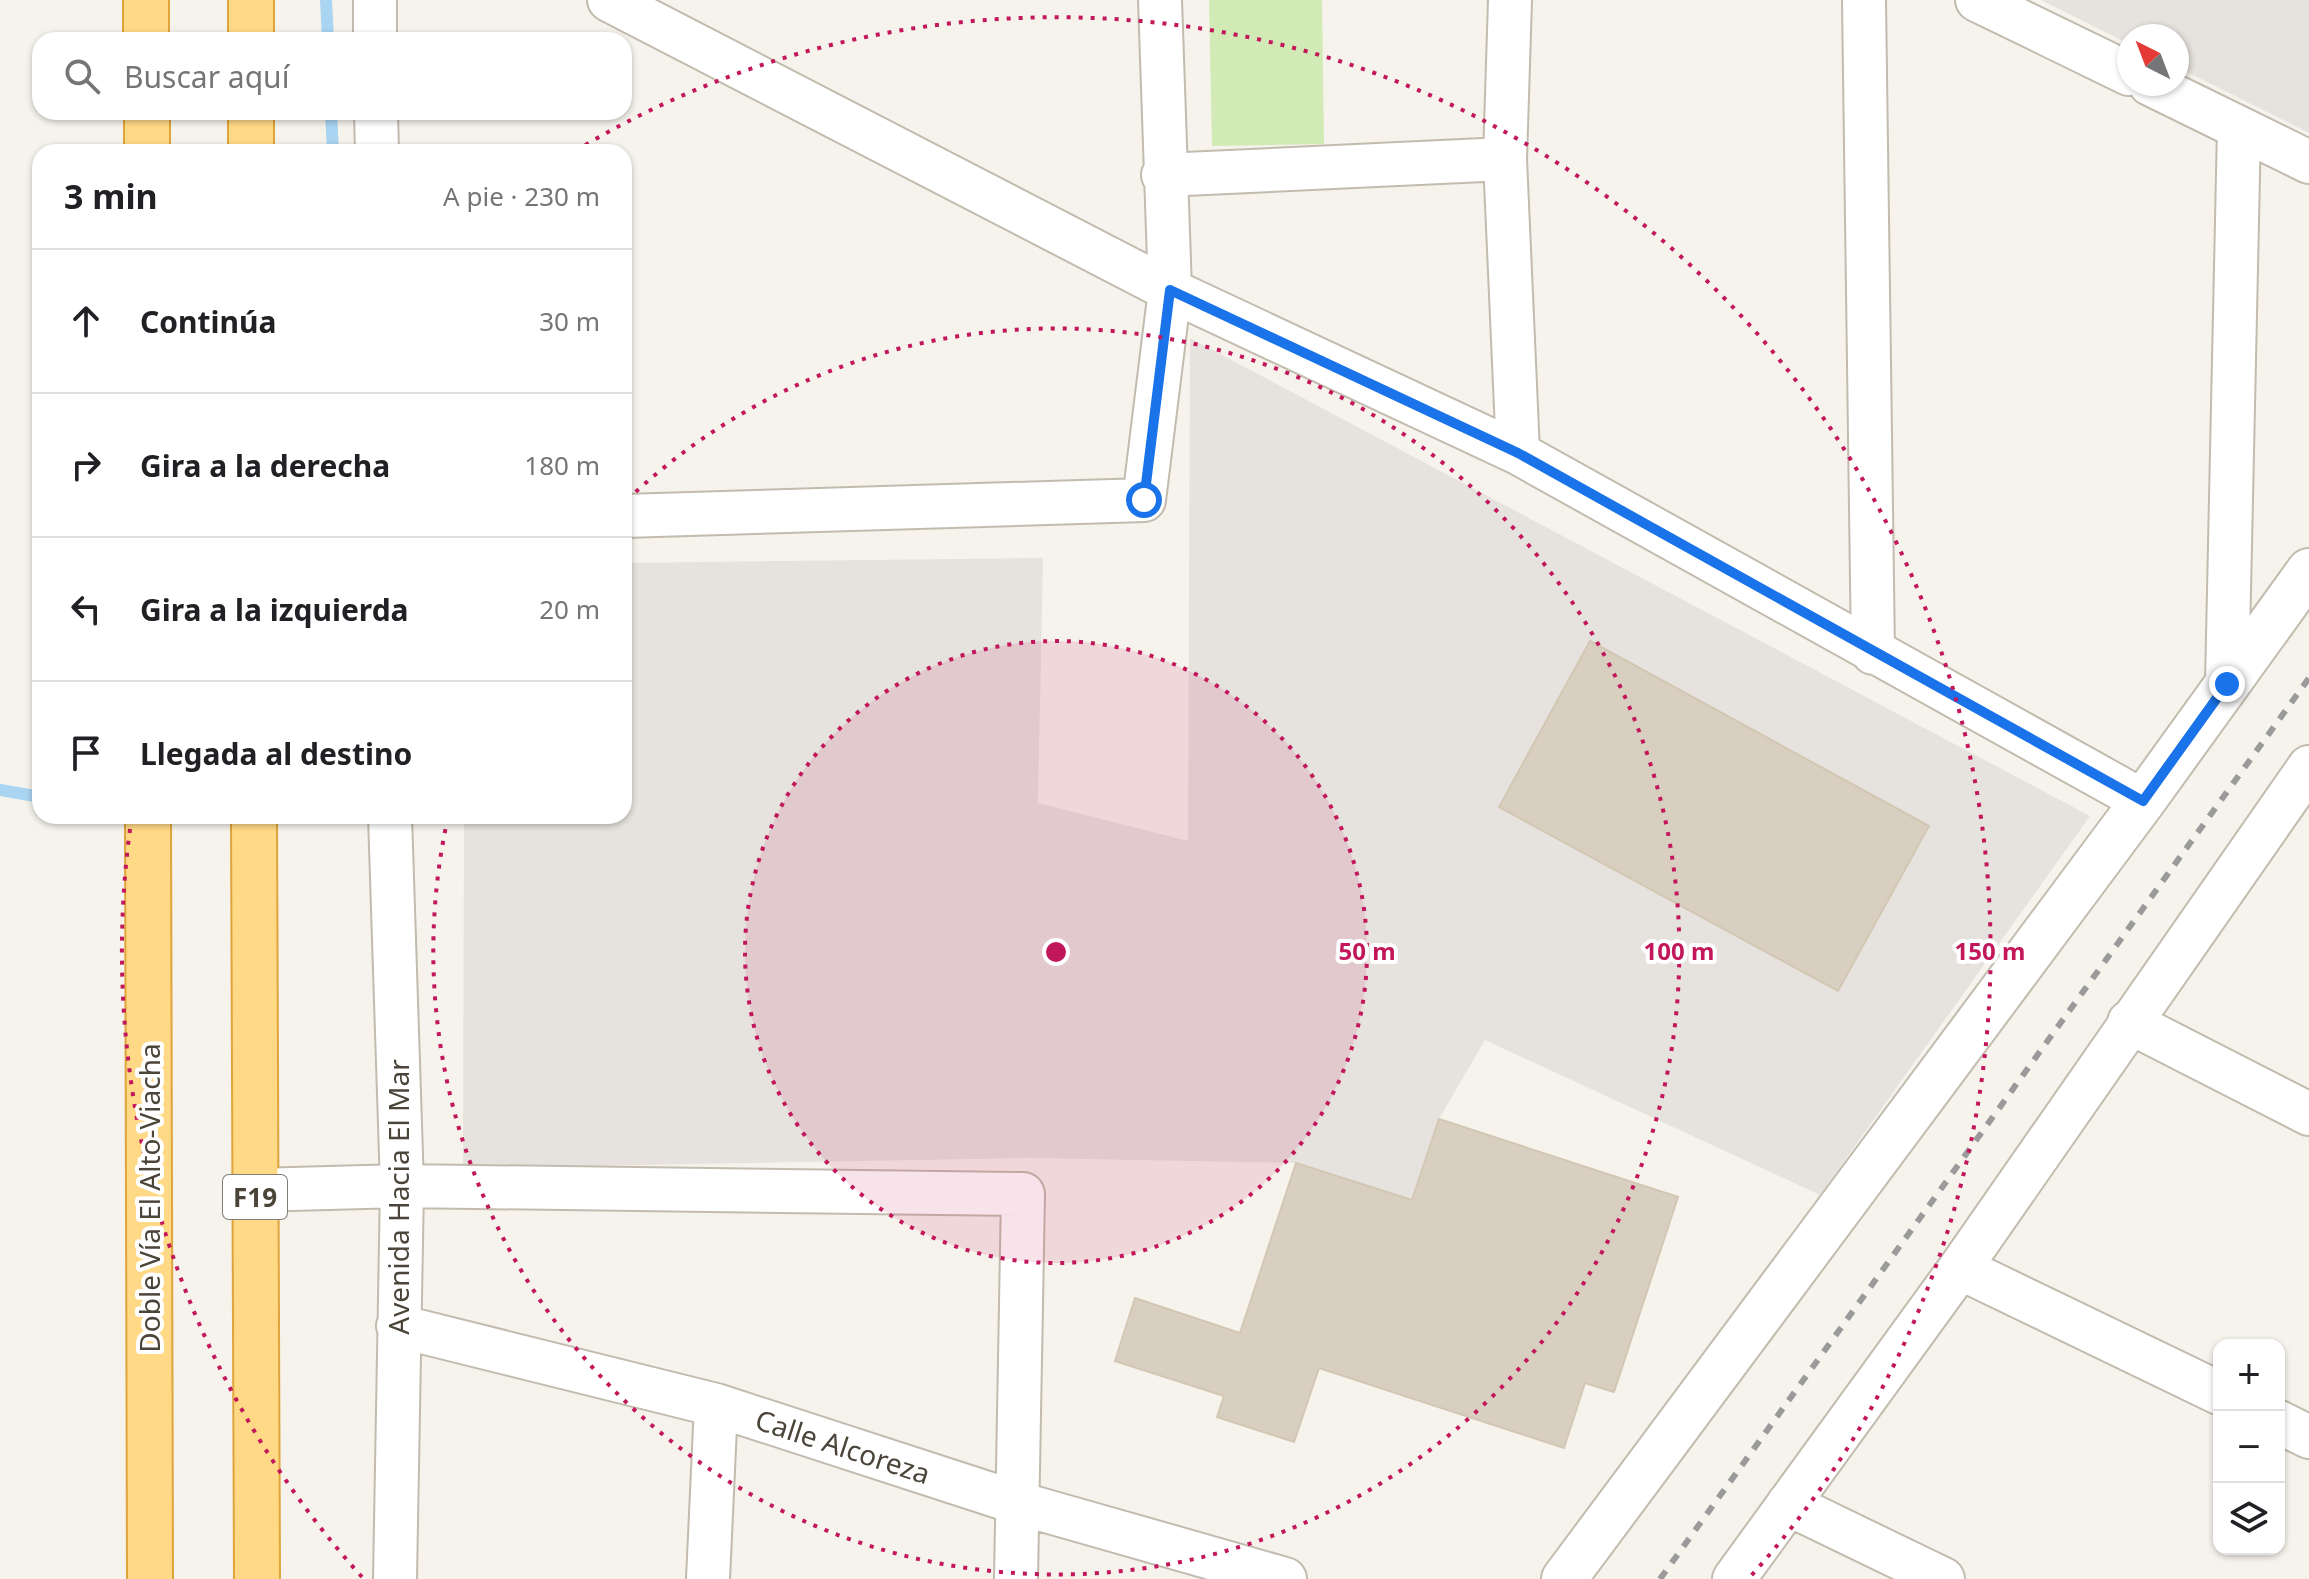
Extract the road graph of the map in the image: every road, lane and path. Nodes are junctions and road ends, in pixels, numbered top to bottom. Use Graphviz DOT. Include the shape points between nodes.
graph roads {
  1 [pos="146,0"];
  2 [pos="251,0"];
  3 [pos="375,0"];
  4 [pos="609,0"];
  5 [pos="1160,0"];
  6 [pos="1510,0"];
  7 [pos="1864,0"];
  8 [pos="1977,0"];
  9 [pos="146,32"];
  10 [pos="251,32"];
  11 [pos="375,32"];
  12 [pos="2117,68"];
  13 [pos="2174,96"];
  14 [pos="147,120"];
  15 [pos="251,120"];
  16 [pos="376,120"];
  17 [pos="2239,128"];
  18 [pos="147,144"];
  19 [pos="251,144"];
  20 [pos="377,144"];
  21 [pos="1505,159"];
  22 [pos="2309,162"];
  23 [pos="1163,175"];
  24 [pos="1170,290"];
  25 [pos="1518,453"];
  26 [pos="632,516"];
  27 [pos="2309,571"];
  28 [pos="1873,653"];
  29 [pos="2227,684"];
  30 [pos="2306,777"];
  31 [pos="2143,801"];
  32 [pos="148,824"];
  33 [pos="254,824"];
  34 [pos="390,824"];
  35 [pos="2129,1022"];
  36 [pos="2309,1114"];
  37 [pos="402,1186"];
  38 [pos="255,1190"];
  39 [pos="1960,1268"];
  40 [pos="398,1326"];
  41 [pos="2213,1390"];
  42 [pos="716,1405"];
  43 [pos="2285,1425"];
  44 [pos="2309,1437"];
  45 [pos="1018,1503"];
  46 [pos="1788,1504"];
  47 [pos="150,1579"];
  48 [pos="257,1579"];
  49 [pos="395,1579"];
  50 [pos="708,1579"];
  51 [pos="1016,1579"];
  52 [pos="1285,1579"];
  53 [pos="1564,1579"];
  54 [pos="1734,1579"];
  55 [pos="1943,1579"];
  1 -- 9 [label="highway"];
  2 -- 10 [label="highway"];
  3 -- 11 [label="street"];
  4 -- 24 [label="street"];
  5 -- 23 [label="street"];
  6 -- 21 [label="street"];
  7 -- 28 [label="street"];
  8 -- 12 [label="street"];
  13 -- 17 [label="street"];
  14 -- 18 [label="highway"];
  15 -- 19 [label="highway"];
  16 -- 20 [label="street"];
  17 -- 22 [label="street"];
  17 -- 29 [label="street"];
  21 -- 23 [label="street"];
  21 -- 25 [label="street"];
  23 -- 24 [label="street"];
  24 -- 25 [label="street"];
  24 -- 26 [label="street" via="1144,500"];
  25 -- 28 [label="street"];
  27 -- 29 [label="street"];
  28 -- 31 [label="street"];
  29 -- 31 [label="street"];
  30 -- 35 [label="street"];
  31 -- 53 [label="street"];
  32 -- 47 [label="highway, Doble Vía El Alto-Viacha"];
  33 -- 38 [label="highway, F19"];
  34 -- 37 [label="street, Avenida Hacia El Mar"];
  35 -- 36 [label="street"];
  35 -- 39 [label="street"];
  37 -- 38 [label="street"];
  37 -- 40 [label="street, Avenida Hacia El Mar"];
  37 -- 45 [label="street" via="1023,1194"];
  38 -- 48 [label="highway, F19"];
  39 -- 41 [label="street"];
  39 -- 46 [label="street"];
  40 -- 42 [label="street, Calle Alcoreza"];
  40 -- 49 [label="street, Avenida Hacia El Mar"];
  42 -- 45 [label="street, Calle Alcoreza"];
  42 -- 50 [label="street"];
  43 -- 44 [label="street"];
  45 -- 51 [label="street"];
  45 -- 52 [label="street, Calle Alcoreza"];
  46 -- 54 [label="street"];
  46 -- 55 [label="street"];
}
